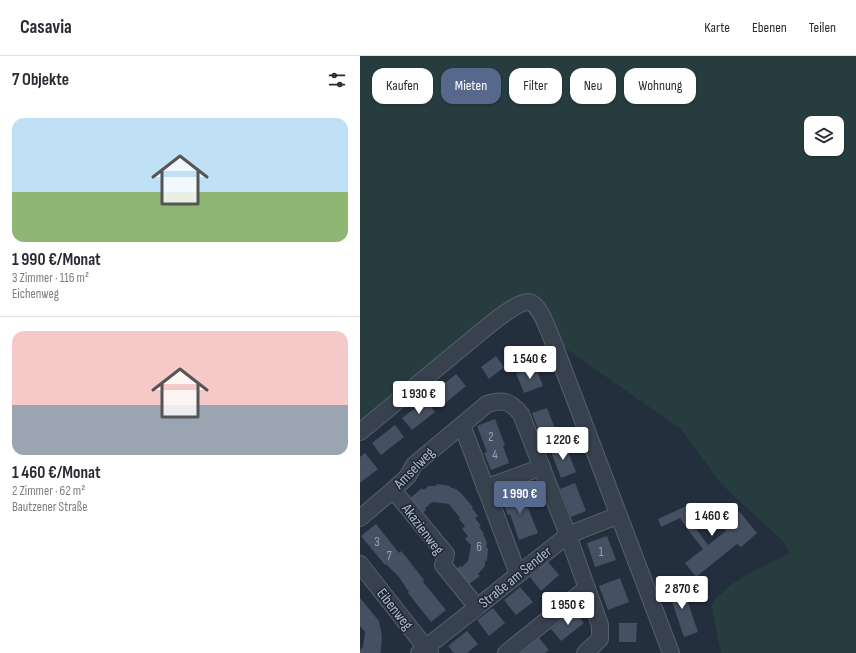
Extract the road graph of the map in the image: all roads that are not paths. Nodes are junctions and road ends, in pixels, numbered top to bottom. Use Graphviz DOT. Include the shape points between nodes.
graph roads {
  1 [pos="462,425"];
  2 [pos="360,432"];
  3 [pos="542,467"];
  4 [pos="485,488"];
  5 [pos="393,490"];
  6 [pos="619,515"];
  7 [pos="360,518"];
  8 [pos="568,535"];
  9 [pos="360,564"];
  10 [pos="518,574"];
  11 [pos="586,588"];
  12 [pos="477,607"];
  13 [pos="425,651"];
  14 [pos="506,653"];
  15 [pos="585,653"];
  16 [pos="671,653"];
  1 -- 3 [label="street, Amselweg" via="487,404 496,401 514,405 521,414"];
  1 -- 4 [label="street"];
  1 -- 5 [label="street, Amselweg" via="414,465 408,476"];
  2 -- 6 [label="street" via="494,322 518,305 529,302 539,310 552,339"];
  3 -- 4 [label="street"];
  3 -- 8 [label="street, Amselweg"];
  4 -- 10 [label="street"];
  5 -- 7 [label="street, Amselweg"];
  5 -- 12 [label="street, Akazienweg" via="446,554 443,566"];
  6 -- 8 [label="street, Straße am Sender"];
  6 -- 16 [label="street"];
  8 -- 10 [label="street, Straße am Sender"];
  8 -- 11 [label="street, Amselweg"];
  9 -- 13 [label="street, Eibenweg"];
  10 -- 12 [label="street, Straße am Sender"];
  11 -- 14 [label="street"];
  11 -- 15 [label="street, Amselweg" via="600,625 600,639"];
  12 -- 13 [label="street, Straße am Sender"];
}
